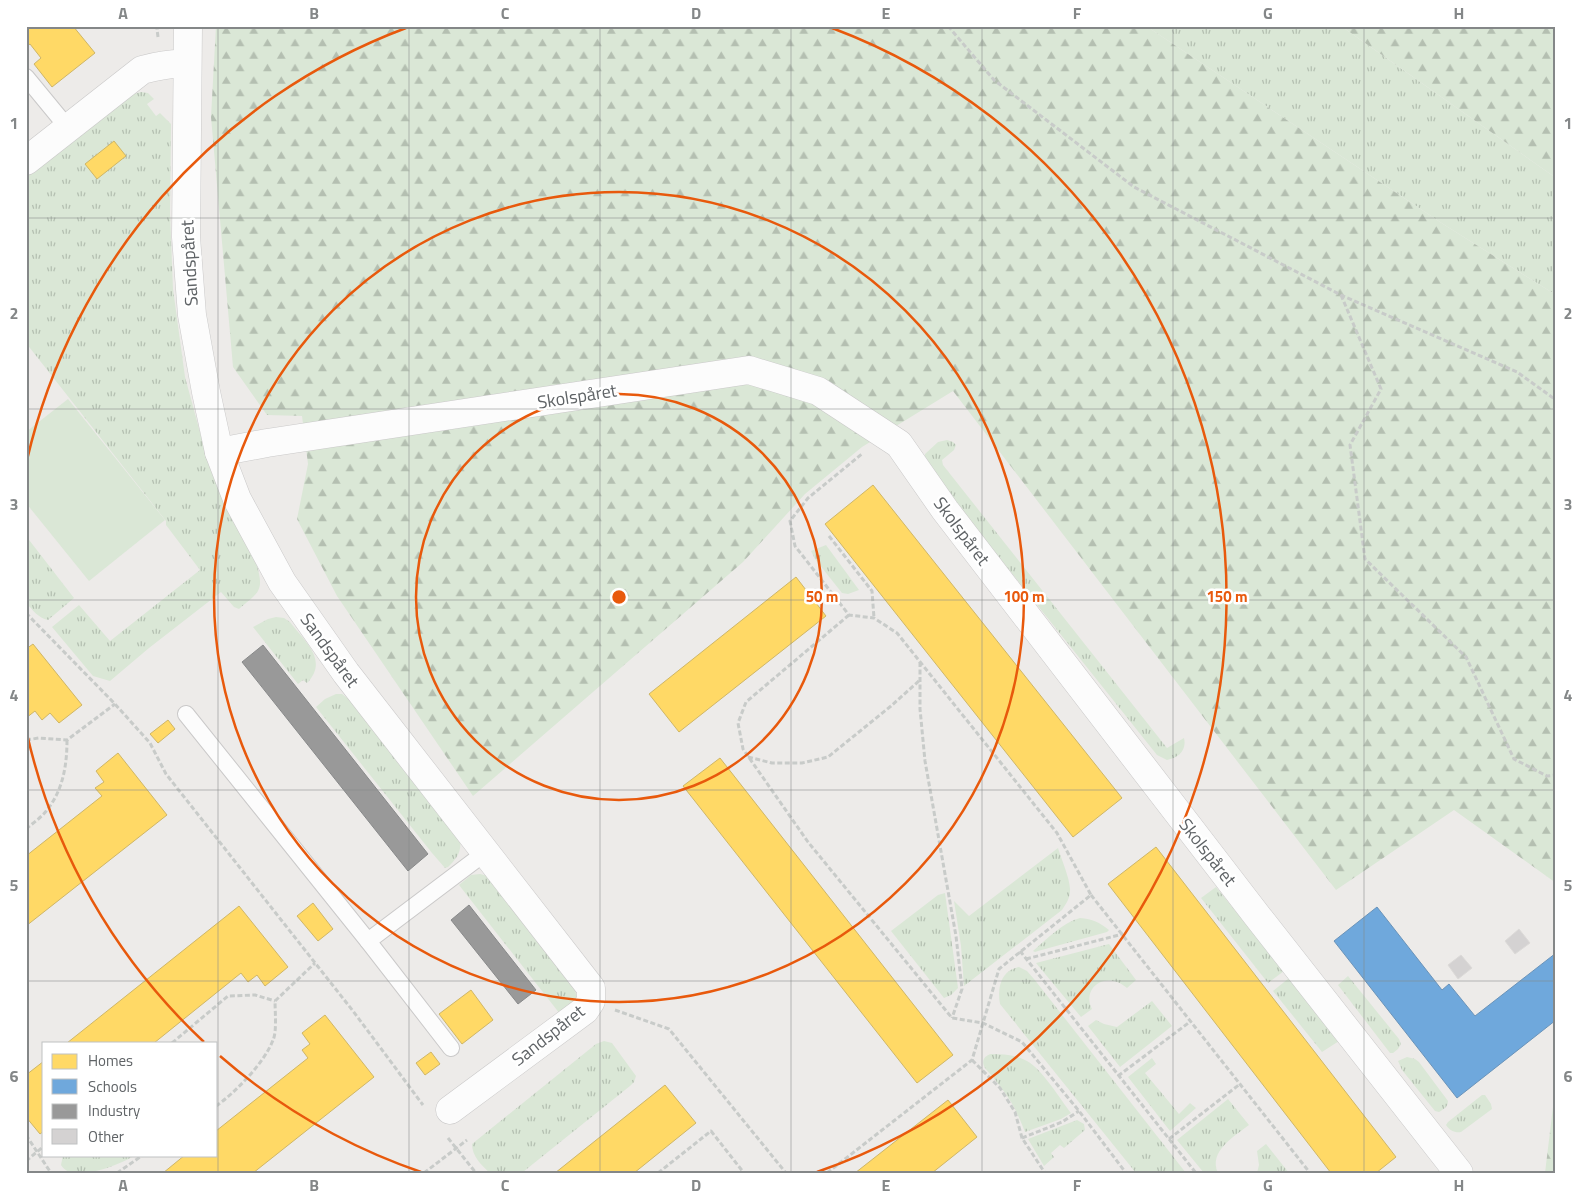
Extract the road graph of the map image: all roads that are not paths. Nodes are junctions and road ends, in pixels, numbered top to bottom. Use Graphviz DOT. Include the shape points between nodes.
graph roads {
  1 [pos="188,26"];
  2 [pos="186,64"];
  3 [pos="26,77"];
  4 [pos="68,128"];
  5 [pos="26,160"];
  6 [pos="220,452"];
  7 [pos="186,714"];
  8 [pos="486,852"];
  9 [pos="368,941"];
  10 [pos="451,1048"];
  11 [pos="440,1118"];
  12 [pos="1452,1171"];
  1 -- 2 [label="street, Sandspåret"];
  2 -- 4 [label="street" via="142,70"];
  2 -- 6 [label="street, Sandspåret" via="186,237 192,315"];
  3 -- 4 [label="lane"];
  4 -- 5 [label="street"];
  6 -- 8 [label="street, Sandspåret" via="237,499 282,582 346,673"];
  6 -- 12 [label="street, Skolspåret" via="267,442 749,370 818,391 898,444 945,510"];
  7 -- 9 [label="lane"];
  8 -- 9 [label="lane"];
  8 -- 11 [label="street, Sandspåret" via="591,988 591,1001 584,1010"];
  9 -- 10 [label="lane"];
}
